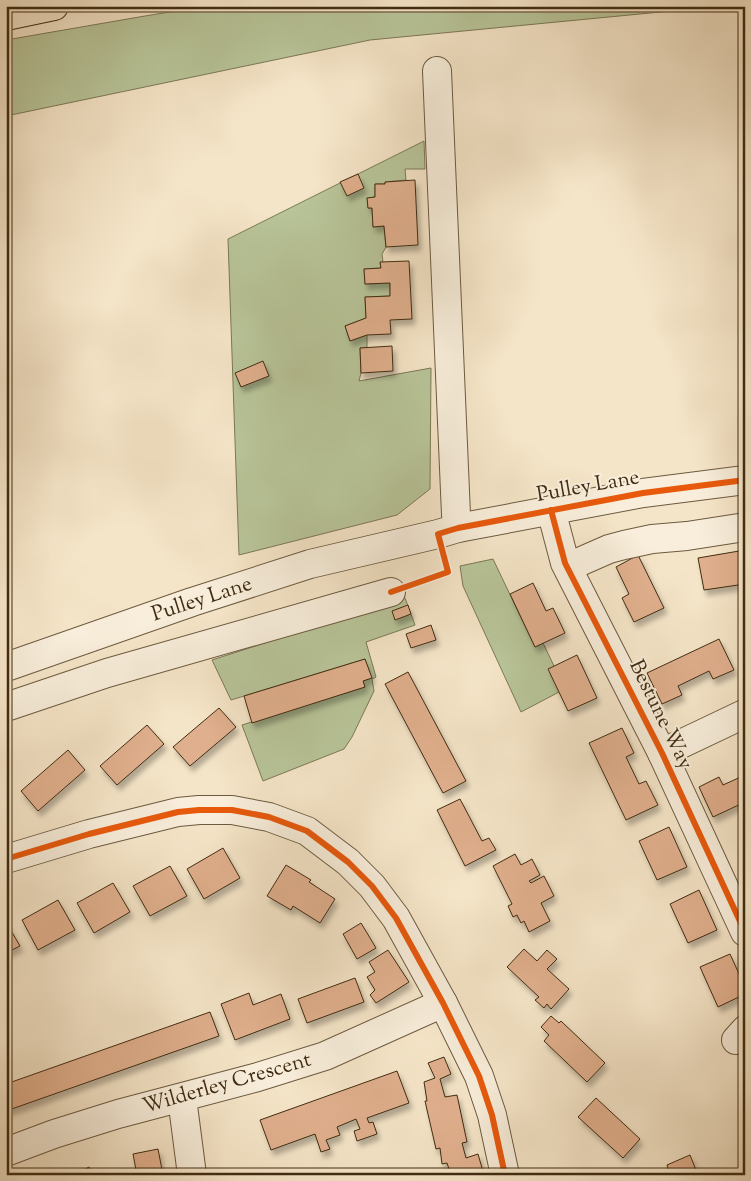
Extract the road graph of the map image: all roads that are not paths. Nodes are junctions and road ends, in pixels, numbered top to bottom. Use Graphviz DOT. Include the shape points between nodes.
graph roads {
  1 [pos="54,6"];
  2 [pos="6,16"];
  3 [pos="437,71"];
  4 [pos="745,480"];
  5 [pos="551,510"];
  6 [pos="745,527"];
  7 [pos="458,528"];
  8 [pos="568,567"];
  9 [pos="391,592"];
  10 [pos="6,667"];
  11 [pos="6,707"];
  12 [pos="744,714"];
  13 [pos="662,753"];
  14 [pos="6,859"];
  15 [pos="745,932"];
  16 [pos="443,1003"];
  17 [pos="182,1098"];
  18 [pos="6,1152"];
  19 [pos="192,1175"];
  20 [pos="505,1175"];
  1 -- 2 [label="highway"];
  3 -- 7 [label="street"];
  4 -- 5 [label="street, Pulley Lane" via="643,493"];
  5 -- 7 [label="street, Pulley Lane"];
  5 -- 8 [label="street, Bestune Way"];
  6 -- 8 [label="street" via="624,545"];
  7 -- 10 [label="street, Pulley Lane" via="310,564"];
  8 -- 13 [label="street, Bestune Way"];
  9 -- 11 [label="street" via="107,673"];
  12 -- 13 [label="street"];
  13 -- 15 [label="street, Bestune Way"];
  14 -- 16 [label="street" via="178,812 232,810 270,817 307,831 348,862 372,886 396,918"];
  16 -- 17 [label="street, Wilderley Crescent" via="325,1056"];
  16 -- 20 [label="street" via="479,1076 492,1115"];
  17 -- 18 [label="street, Wilderley Crescent" via="118,1114"];
  17 -- 19 [label="street"];
}
